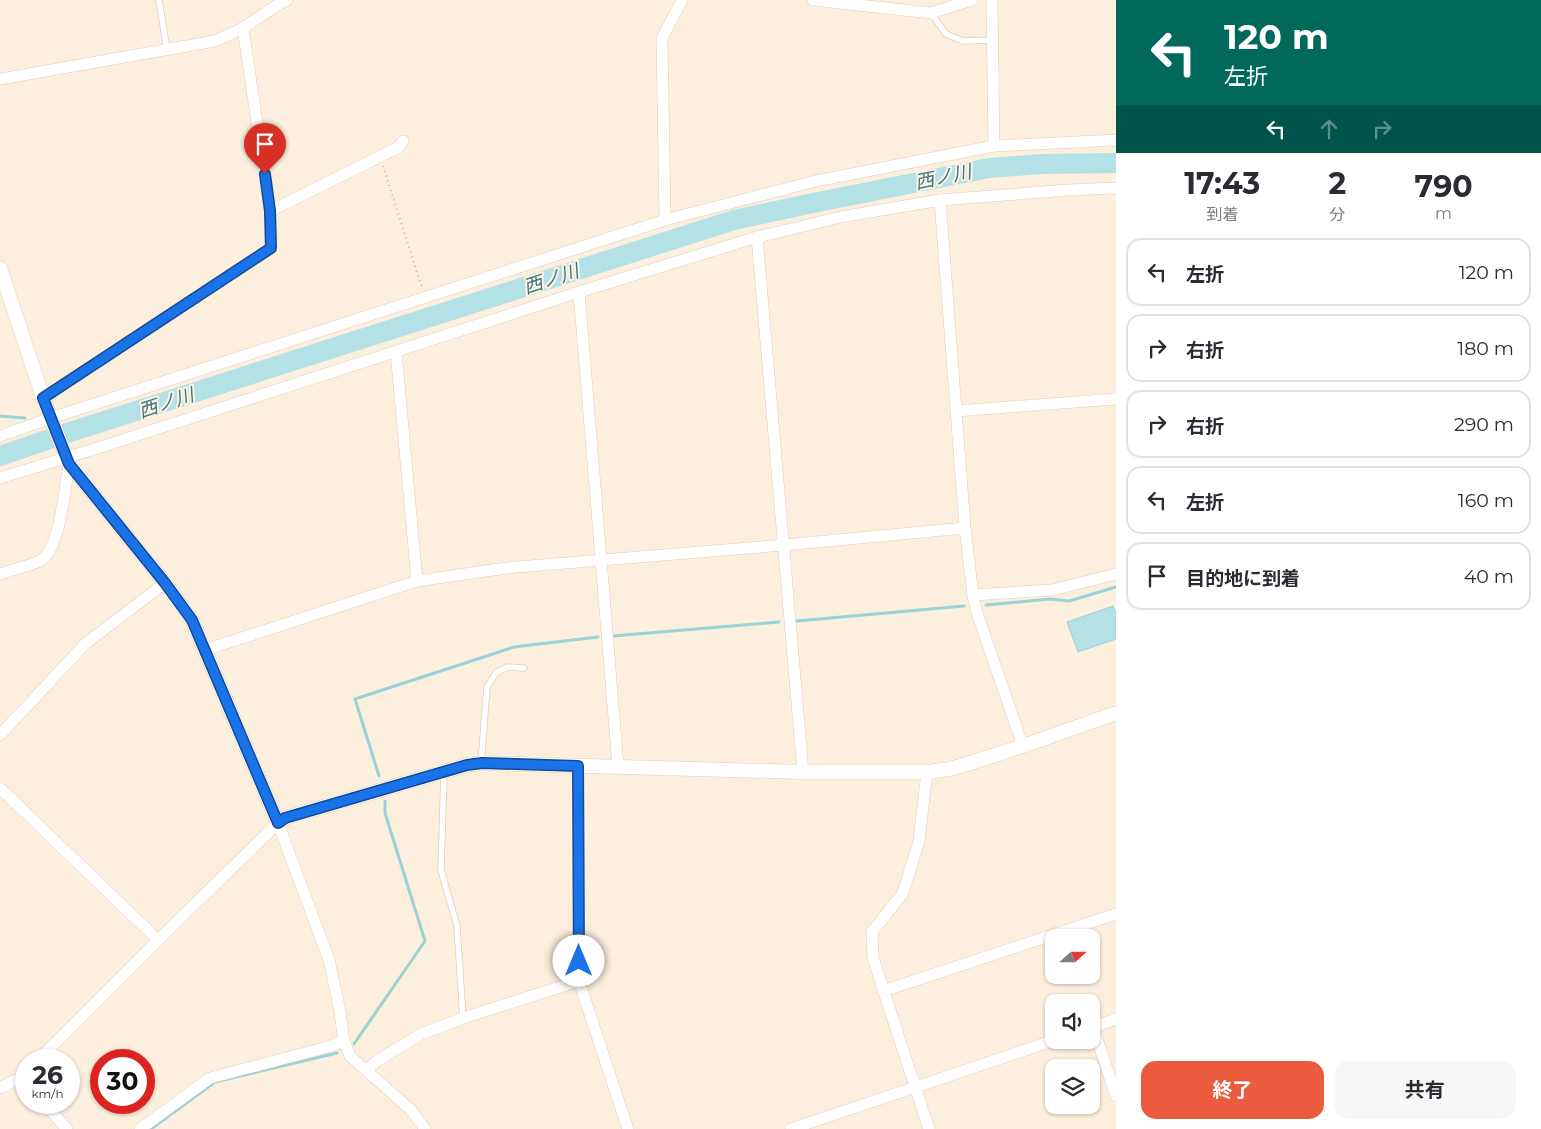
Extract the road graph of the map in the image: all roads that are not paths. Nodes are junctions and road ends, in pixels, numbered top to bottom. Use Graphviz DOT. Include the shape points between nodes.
graph roads {
  1 [pos="158,0"];
  2 [pos="287,0"];
  3 [pos="682,0"];
  4 [pos="813,0"];
  5 [pos="972,0"];
  6 [pos="992,0"];
  7 [pos="931,13"];
  8 [pos="243,28"];
  9 [pos="993,40"];
  10 [pos="166,50"];
  11 [pos="0,79"];
  12 [pos="1116,140"];
  13 [pos="403,141"];
  14 [pos="994,146"];
  15 [pos="1116,188"];
  16 [pos="940,200"];
  17 [pos="270,211"];
  18 [pos="664,220"];
  19 [pos="757,237"];
  20 [pos="0,268"];
  21 [pos="578,292"];
  22 [pos="396,352"];
  23 [pos="43,398"];
  24 [pos="1116,399"];
  25 [pos="956,411"];
  26 [pos="52,422"];
  27 [pos="0,436"];
  28 [pos="66,457"];
  29 [pos="0,478"];
  30 [pos="965,528"];
  31 [pos="784,545"];
  32 [pos="600,560"];
  33 [pos="0,574"];
  34 [pos="1116,574"];
  35 [pos="417,581"];
  36 [pos="165,583"];
  37 [pos="973,595"];
  38 [pos="205,650"];
  39 [pos="524,668"];
  40 [pos="1116,713"];
  41 [pos="0,735"];
  42 [pos="1023,746"];
  43 [pos="482,763"];
  44 [pos="578,766"];
  45 [pos="618,766"];
  46 [pos="804,772"];
  47 [pos="927,772"];
  48 [pos="444,773"];
  49 [pos="0,788"];
  50 [pos="278,823"];
  51 [pos="1116,914"];
  52 [pos="158,940"];
  53 [pos="579,981"];
  54 [pos="883,990"];
  55 [pos="463,1018"];
  56 [pos="1116,1020"];
  57 [pos="1100,1025"];
  58 [pos="344,1040"];
  59 [pos="1045,1043"];
  60 [pos="49,1049"];
  61 [pos="1099,1049"];
  62 [pos="366,1070"];
  63 [pos="15,1082"];
  64 [pos="916,1087"];
  65 [pos="0,1088"];
  66 [pos="1116,1096"];
  67 [pos="54,1114"];
  68 [pos="67,1129"];
  69 [pos="140,1129"];
  70 [pos="425,1129"];
  71 [pos="628,1129"];
  72 [pos="790,1129"];
  73 [pos="929,1129"];
  1 -- 10 [label="lane"];
  2 -- 8 [label="street"];
  3 -- 18 [label="street" via="662,38"];
  4 -- 7 [label="street"];
  5 -- 7 [label="street"];
  6 -- 9 [label="street"];
  7 -- 9 [label="lane" via="946,34 963,40"];
  8 -- 10 [label="street" via="215,41"];
  8 -- 17 [label="street"];
  9 -- 14 [label="street"];
  10 -- 11 [label="street"];
  12 -- 14 [label="street"];
  13 -- 17 [label="street" via="399,147"];
  14 -- 18 [label="street" via="816,181"];
  15 -- 16 [label="street"];
  16 -- 19 [label="street" via="841,216"];
  16 -- 25 [label="street"];
  17 -- 23 [label="street" via="271,248"];
  18 -- 26 [label="street"];
  19 -- 21 [label="street"];
  19 -- 31 [label="street"];
  20 -- 23 [label="street"];
  21 -- 22 [label="street"];
  21 -- 32 [label="street"];
  22 -- 28 [label="street"];
  22 -- 35 [label="street"];
  23 -- 26 [label="street"];
  24 -- 25 [label="street"];
  25 -- 30 [label="street"];
  26 -- 27 [label="street"];
  26 -- 28 [label="street"];
  28 -- 29 [label="street"];
  28 -- 33 [label="street" via="62,510 55,542 42,560"];
  28 -- 36 [label="street"];
  30 -- 31 [label="street"];
  30 -- 37 [label="street"];
  31 -- 32 [label="street"];
  31 -- 46 [label="street"];
  32 -- 35 [label="street" via="506,568"];
  32 -- 45 [label="street"];
  34 -- 37 [label="street" via="1052,590"];
  35 -- 38 [label="street"];
  36 -- 38 [label="street" via="192,620"];
  36 -- 41 [label="street" via="86,644"];
  37 -- 42 [label="street"];
  38 -- 50 [label="street"];
  39 -- 43 [label="lane" via="507,667 496,673 488,686"];
  40 -- 42 [label="street"];
  42 -- 47 [label="street" via="949,769"];
  43 -- 44 [label="street"];
  43 -- 48 [label="street"];
  44 -- 45 [label="street"];
  44 -- 53 [label="street"];
  45 -- 46 [label="street"];
  46 -- 47 [label="street"];
  47 -- 54 [label="street" via="919,841 903,893 872,932 873,958"];
  48 -- 50 [label="street" via="285,818"];
  48 -- 55 [label="lane" via="442,870 457,926"];
  49 -- 52 [label="street"];
  50 -- 52 [label="street"];
  50 -- 58 [label="street" via="329,960"];
  51 -- 54 [label="street"];
  52 -- 60 [label="street"];
  53 -- 55 [label="street"];
  53 -- 71 [label="street"];
  54 -- 64 [label="street"];
  55 -- 62 [label="street" via="420,1034"];
  56 -- 57 [label="street"];
  58 -- 62 [label="street" via="350,1056"];
  58 -- 69 [label="street" via="210,1078"];
  59 -- 64 [label="street"];
  61 -- 66 [label="street"];
  62 -- 70 [label="street" via="411,1110"];
  63 -- 65 [label="street"];
  64 -- 72 [label="street"];
  64 -- 73 [label="street"];
  67 -- 68 [label="street"];
}
